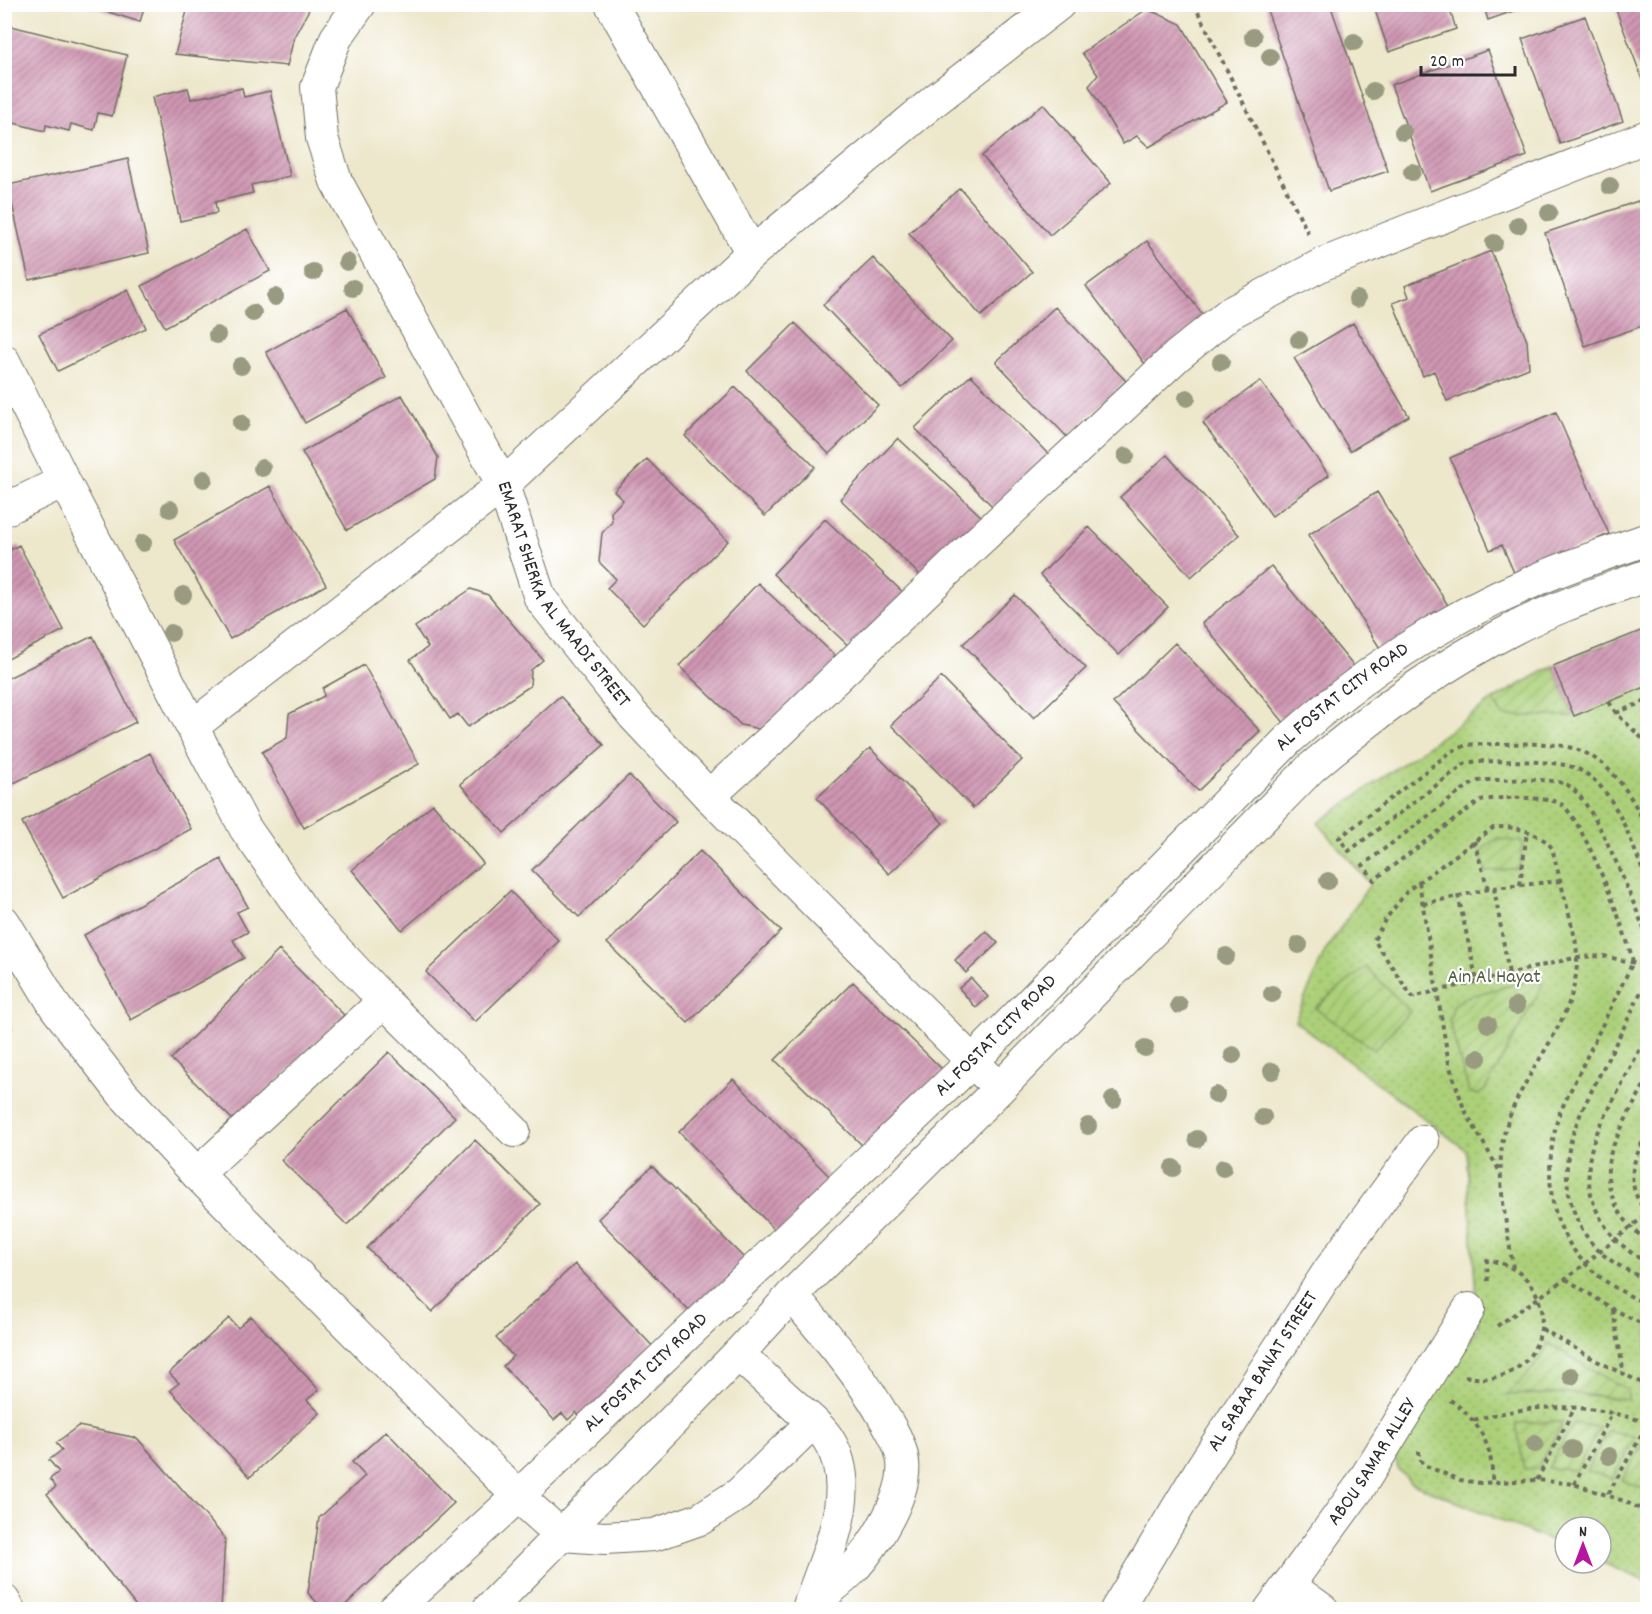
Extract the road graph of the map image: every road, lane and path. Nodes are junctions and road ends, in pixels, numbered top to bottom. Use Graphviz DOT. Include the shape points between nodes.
graph roads {
  1 [pos="360,4"];
  2 [pos="611,4"];
  3 [pos="1059,4"];
  4 [pos="1194,4"];
  5 [pos="1647,136"];
  6 [pos="752,253"];
  7 [pos="1323,264"];
  8 [pos="4,361"];
  9 [pos="64,481"];
  10 [pos="503,485"];
  11 [pos="4,510"];
  12 [pos="1647,539"];
  13 [pos="1647,575"];
  14 [pos="1647,700"];
  15 [pos="1610,702"];
  16 [pos="1616,713"];
  17 [pos="193,726"];
  18 [pos="1647,744"];
  19 [pos="710,796"];
  20 [pos="1527,832"];
  21 [pos="1647,832"];
  22 [pos="1474,841"];
  23 [pos="1419,881"];
  24 [pos="1560,881"];
  25 [pos="1647,884"];
  26 [pos="1520,885"];
  27 [pos="1494,888"];
  28 [pos="1488,889"];
  29 [pos="1458,895"];
  30 [pos="1423,904"];
  31 [pos="4,922"];
  32 [pos="1647,938"];
  33 [pos="1578,957"];
  34 [pos="1633,962"];
  35 [pos="1647,966"];
  36 [pos="1509,974"];
  37 [pos="1647,976"];
  38 [pos="1477,982"];
  39 [pos="1436,992"];
  40 [pos="384,1000"];
  41 [pos="1647,1034"];
  42 [pos="972,1062"];
  43 [pos="1647,1078"];
  44 [pos="999,1089"];
  45 [pos="514,1131"];
  46 [pos="1647,1131"];
  47 [pos="1423,1141"];
  48 [pos="1501,1173"];
  49 [pos="197,1174"];
  50 [pos="1647,1214"];
  51 [pos="1630,1228"];
  52 [pos="1615,1240"];
  53 [pos="1647,1241"];
  54 [pos="1600,1252"];
  55 [pos="1647,1263"];
  56 [pos="1585,1264"];
  57 [pos="1513,1268"];
  58 [pos="1566,1279"];
  59 [pos="1647,1281"];
  60 [pos="792,1295"];
  61 [pos="1539,1298"];
  62 [pos="1647,1304"];
  63 [pos="1613,1309"];
  64 [pos="1483,1312"];
  65 [pos="1647,1327"];
  66 [pos="1542,1329"];
  67 [pos="738,1354"];
  68 [pos="1468,1366"];
  69 [pos="1463,1375"];
  70 [pos="1624,1375"];
  71 [pos="1458,1383"];
  72 [pos="1647,1386"];
  73 [pos="1454,1391"];
  74 [pos="1449,1399"];
  75 [pos="1575,1407"];
  76 [pos="1443,1409"];
  77 [pos="1613,1412"];
  78 [pos="1473,1420"];
  79 [pos="813,1422"];
  80 [pos="1647,1424"];
  81 [pos="1421,1448"];
  82 [pos="1537,1480"];
  83 [pos="1492,1483"];
  84 [pos="1574,1484"];
  85 [pos="1608,1494"];
  86 [pos="518,1496"];
  87 [pos="1647,1496"];
  88 [pos="1640,1509"];
  89 [pos="1647,1513"];
  90 [pos="561,1534"];
  91 [pos="1279,1597"];
  92 [pos="4,1601"];
  93 [pos="808,1608"];
  94 [pos="9,1610"];
  95 [pos="394,1610"];
  96 [pos="488,1610"];
  97 [pos="1116,1610"];
  98 [pos="1323,1610"];
  1 -- 10 [label="street, EMARAT SHERKA AL MAADI STREET" via="336,38 317,87 322,138 336,181"];
  2 -- 6 [label="street"];
  3 -- 6 [label="street" via="934,101"];
  4 -- 7 [label="path"];
  5 -- 7 [label="street"];
  6 -- 10 [label="street"];
  7 -- 19 [label="street" via="1230,314 1177,356"];
  8 -- 9 [label="street"];
  9 -- 11 [label="street"];
  9 -- 17 [label="street"];
  10 -- 17 [label="street"];
  10 -- 19 [label="street, EMARAT SHERKA AL MAADI STREET" via="540,598 633,715"];
  12 -- 42 [label="street, AL FOSTAT CITY ROAD" via="1533,581 1479,606 1378,666 1332,701 1287,740"];
  13 -- 44 [label="street, AL FOSTAT CITY ROAD" via="1512,629 1408,691 1358,727 1311,768"];
  14 -- 16 [label="path"];
  15 -- 16 [label="path"];
  16 -- 18 [label="path"];
  17 -- 40 [label="street" via="252,837 312,924"];
  19 -- 42 [label="street, EMARAT SHERKA AL MAADI STREET"];
  20 -- 22 [label="path" via="1498,827"];
  20 -- 24 [label="path" via="1542,837 1552,848"];
  20 -- 26 [label="path"];
  21 -- 25 [label="path" via="1639,811 1619,781 1591,756 1566,747 1476,744 1452,751 1339,838 1349,851 1466,763 1565,765 1584,772 1611,802"];
  22 -- 23 [label="path"];
  22 -- 28 [label="path"];
  23 -- 30 [label="path"];
  23 -- 39 [label="path" via="1398,901 1374,940 1412,997"];
  24 -- 26 [label="path"];
  24 -- 33 [label="path"];
  26 -- 27 [label="path"];
  27 -- 28 [label="path"];
  27 -- 36 [label="path"];
  28 -- 29 [label="path"];
  29 -- 30 [label="path"];
  29 -- 38 [label="path"];
  30 -- 39 [label="path"];
  31 -- 49 [label="street" via="56,1008 123,1094"];
  32 -- 34 [label="path" via="1598,823 1578,793 1564,783 1478,781 1363,865 1374,880 1483,800 1554,801 1568,810 1585,840"];
  33 -- 34 [label="path" via="1604,956"];
  33 -- 36 [label="path"];
  33 -- 48 [label="path" via="1572,999 1506,1126"];
  34 -- 35 [label="path"];
  34 -- 56 [label="path" via="1558,1114 1552,1139 1549,1186 1553,1207 1572,1247"];
  36 -- 38 [label="path"];
  37 -- 54 [label="path" via="1586,1102 1568,1155 1568,1192 1574,1213"];
  38 -- 39 [label="path"];
  39 -- 48 [label="path" via="1457,1090 1473,1128"];
  40 -- 45 [label="street"];
  40 -- 49 [label="street"];
  41 -- 52 [label="path" via="1599,1129 1589,1166 1594,1205"];
  42 -- 44 [label="street, EMARAT SHERKA AL MAADI STREET"];
  42 -- 86 [label="street, AL FOSTAT CITY ROAD"];
  43 -- 51 [label="path" via="1612,1150 1608,1167 1613,1199"];
  44 -- 60 [label="street, AL FOSTAT CITY ROAD"];
  46 -- 50 [label="path" via="1633,1160 1632,1173 1639,1202"];
  47 -- 97 [label="street, AL SABAA BANAT STREET" via="1328,1272"];
  48 -- 57 [label="path"];
  49 -- 86 [label="street"];
  50 -- 51 [label="path"];
  51 -- 52 [label="path"];
  51 -- 53 [label="path"];
  52 -- 54 [label="path"];
  52 -- 55 [label="path"];
  54 -- 56 [label="path"];
  54 -- 59 [label="path"];
  56 -- 58 [label="path"];
  56 -- 62 [label="path" via="1609,1284"];
  57 -- 61 [label="path" via="1533,1286"];
  57 -- 64 [label="path" via="1487,1260"];
  58 -- 61 [label="path"];
  58 -- 63 [label="path"];
  60 -- 67 [label="street, AL FOSTAT CITY ROAD"];
  60 -- 93 [label="street" via="875,1401 900,1445 904,1463 902,1482 889,1516 872,1543 853,1569"];
  61 -- 64 [label="path"];
  61 -- 66 [label="path"];
  63 -- 65 [label="path"];
  63 -- 70 [label="path"];
  64 -- 91 [label="street, ABOU SAMAR ALLEY"];
  66 -- 69 [label="path" via="1538,1343 1520,1367 1492,1378"];
  66 -- 70 [label="path"];
  67 -- 79 [label="street"];
  67 -- 90 [label="street, AL FOSTAT CITY ROAD"];
  68 -- 69 [label="path"];
  69 -- 71 [label="path"];
  70 -- 72 [label="path"];
  73 -- 74 [label="path"];
  74 -- 76 [label="path"];
  74 -- 78 [label="path"];
  75 -- 77 [label="path"];
  75 -- 78 [label="path" via="1507,1411"];
  75 -- 82 [label="path"];
  77 -- 80 [label="path"];
  77 -- 84 [label="path"];
  78 -- 83 [label="path" via="1487,1443"];
  79 -- 90 [label="street" via="740,1494 700,1519 654,1534 605,1538"];
  79 -- 93 [label="street" via="836,1452 842,1480 836,1530"];
  80 -- 85 [label="path"];
  81 -- 83 [label="path" via="1419,1459 1424,1465 1460,1480"];
  82 -- 83 [label="path"];
  82 -- 84 [label="path"];
  84 -- 85 [label="path"];
  85 -- 88 [label="path"];
  86 -- 90 [label="street"];
  86 -- 95 [label="street, AL FOSTAT CITY ROAD"];
  87 -- 88 [label="path"];
  88 -- 89 [label="path"];
  90 -- 96 [label="street, AL FOSTAT CITY ROAD"];
  91 -- 98 [label="street"];
  92 -- 94 [label="street"];
}
